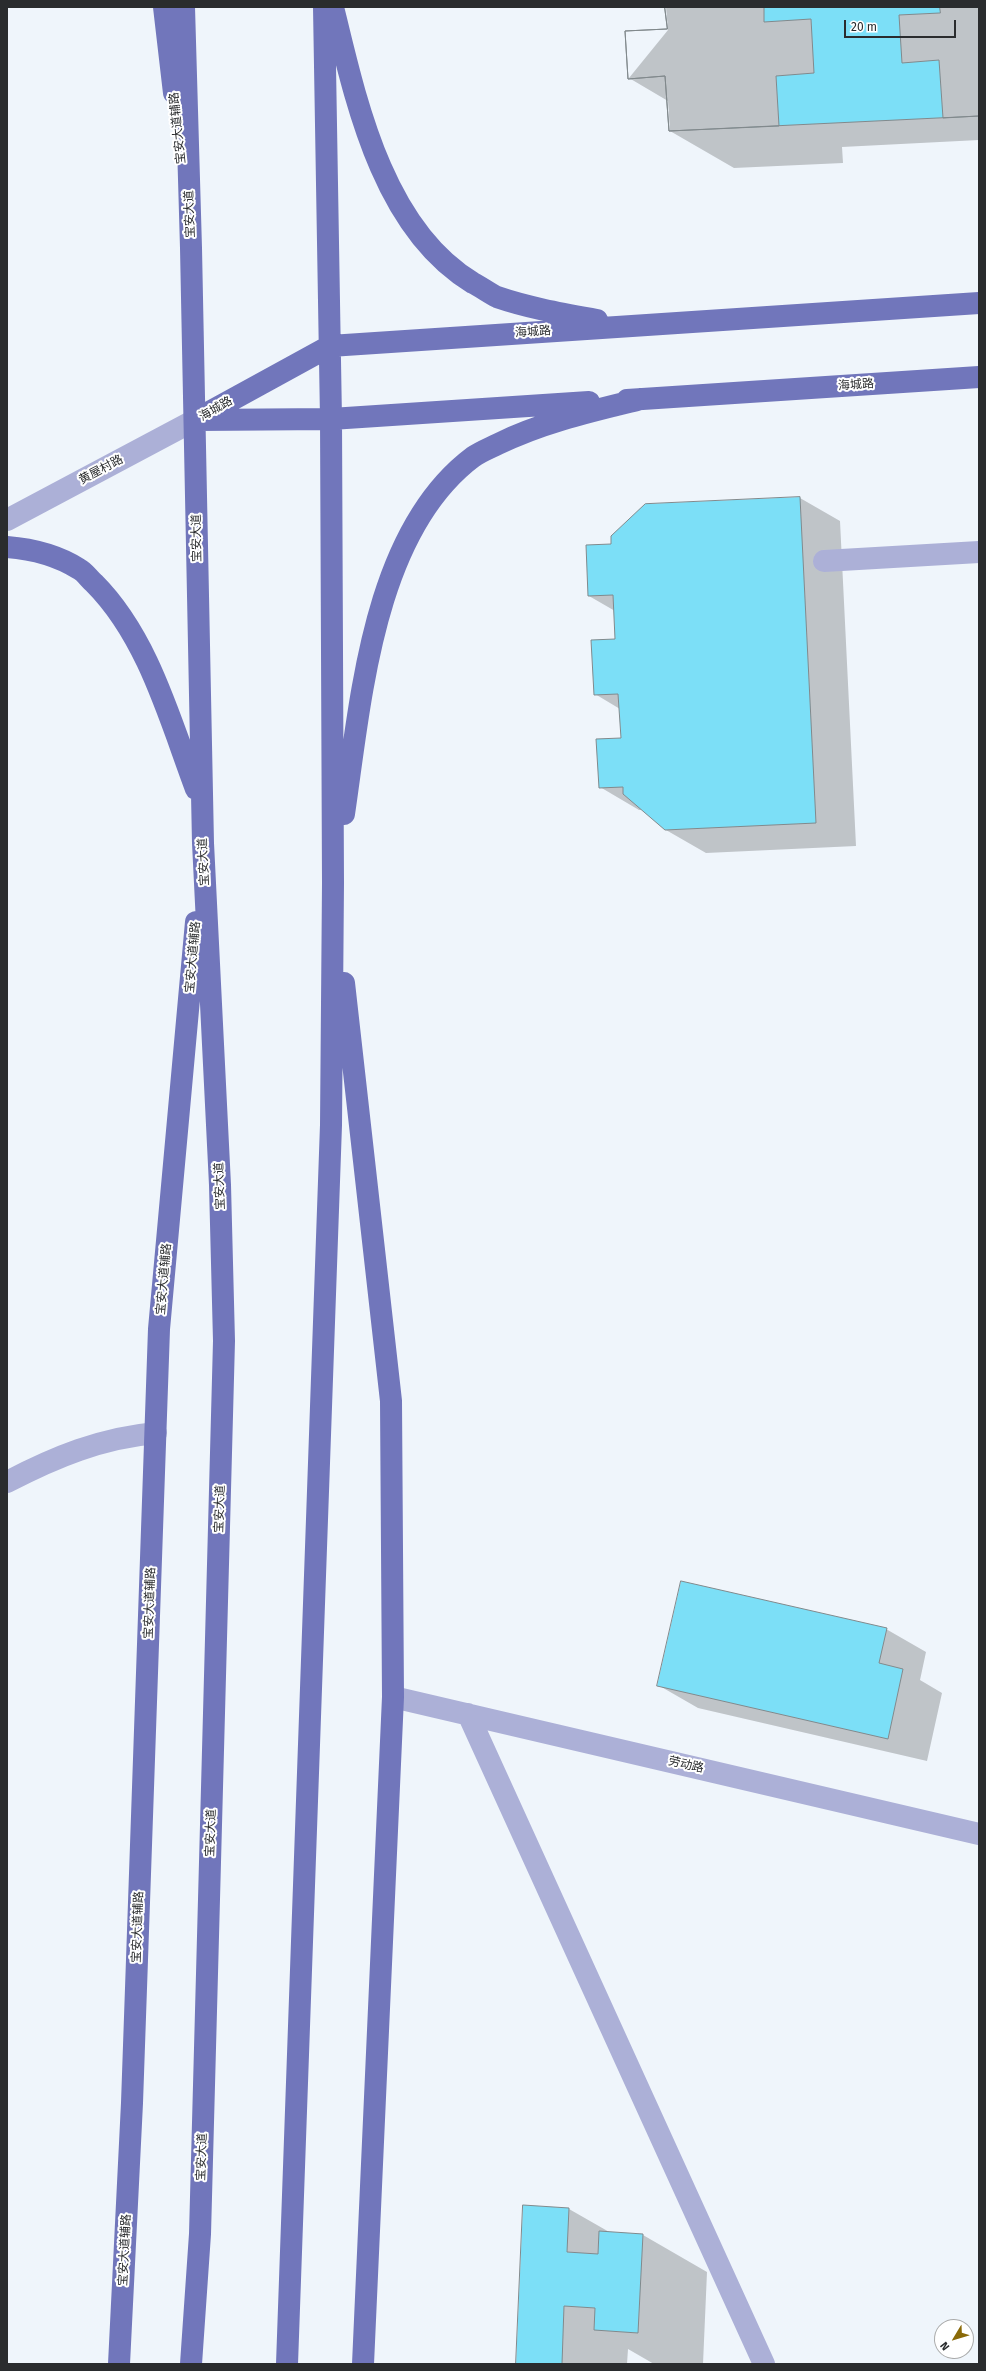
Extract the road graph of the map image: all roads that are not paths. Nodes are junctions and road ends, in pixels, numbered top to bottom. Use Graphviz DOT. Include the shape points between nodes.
graph roads {
  1 [pos="164,7"];
  2 [pos="184,7"];
  3 [pos="324,7"];
  4 [pos="333,7"];
  5 [pos="191,248"];
  6 [pos="979,303"];
  7 [pos="628,326"];
  8 [pos="330,346"];
  9 [pos="979,377"];
  10 [pos="641,399"];
  11 [pos="332,418"];
  12 [pos="195,420"];
  13 [pos="7,520"];
  14 [pos="7,547"];
  15 [pos="979,552"];
  16 [pos="824,561"];
  17 [pos="202,804"];
  18 [pos="203,843"];
  19 [pos="333,883"];
  20 [pos="156,1433"];
  21 [pos="7,1482"];
  22 [pos="393,1697"];
  23 [pos="468,1714"];
  24 [pos="979,1834"];
  25 [pos="119,2364"];
  26 [pos="191,2364"];
  27 [pos="287,2364"];
  28 [pos="363,2364"];
  29 [pos="764,2364"];
  1 -- 5 [label="main road, 宝安大道辅路"];
  2 -- 5 [label="main road, 宝安大道"];
  3 -- 8 [label="main road"];
  4 -- 7 [label="main road" via="357,105 380,162 404,211 430,249 460,275 496,296 545,310"];
  5 -- 12 [label="main road, 宝安大道"];
  6 -- 7 [label="main road, 海城路"];
  7 -- 8 [label="main road, 海城路"];
  8 -- 11 [label="main road"];
  8 -- 12 [label="main road, 海城路"];
  9 -- 10 [label="main road, 海城路"];
  10 -- 11 [label="main road, 海城路"];
  10 -- 19 [label="main road" via="554,422 516,435 474,456 443,484 422,512 398,556 362,691"];
  11 -- 12 [label="main road, 海城路"];
  11 -- 19 [label="main road"];
  12 -- 13 [label="street, 黄屋村路"];
  12 -- 17 [label="main road, 宝安大道"];
  14 -- 17 [label="main road" via="55,556 80,570 109,598 133,635 157,687"];
  15 -- 16 [label="street"];
  17 -- 18 [label="main road, 宝安大道"];
  18 -- 20 [label="main road, 宝安大道辅路" via="159,1329"];
  18 -- 26 [label="main road, 宝安大道" via="220,1185 224,1341 200,2234"];
  19 -- 22 [label="main road" via="391,1401"];
  19 -- 27 [label="main road" via="331,1125"];
  20 -- 21 [label="street" via="127,1435 100,1442 52,1459"];
  20 -- 25 [label="main road, 宝安大道辅路" via="132,2103"];
  22 -- 23 [label="street, 劳动路"];
  22 -- 28 [label="main road"];
  23 -- 24 [label="street, 劳动路"];
  23 -- 29 [label="street"];
}
